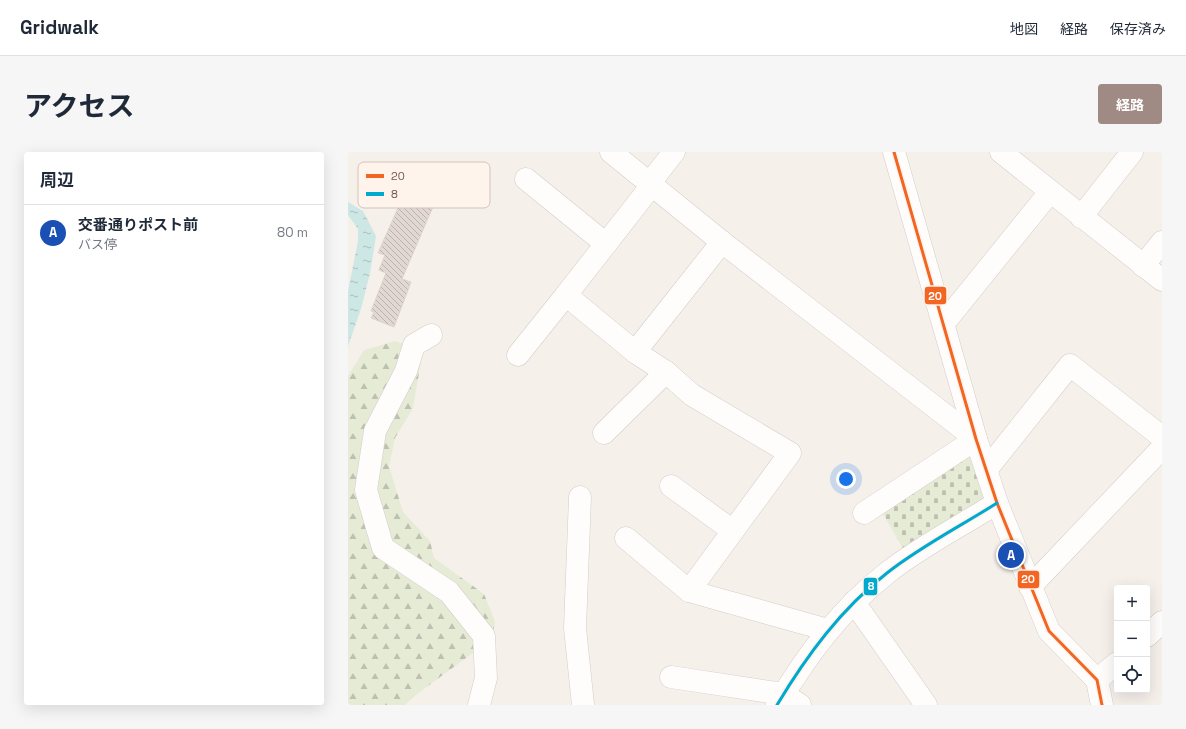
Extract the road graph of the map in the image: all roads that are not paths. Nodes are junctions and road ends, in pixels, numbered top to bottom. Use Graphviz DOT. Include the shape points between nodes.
graph roads {
  1 [pos="611,152"];
  2 [pos="674,152"];
  3 [pos="894,152"];
  4 [pos="1000,152"];
  5 [pos="1132,152"];
  6 [pos="1023,159"];
  7 [pos="526,179"];
  8 [pos="652,185"];
  9 [pos="1050,192"];
  10 [pos="1081,217"];
  11 [pos="722,242"];
  12 [pos="1162,242"];
  13 [pos="606,244"];
  14 [pos="1143,266"];
  15 [pos="1162,280"];
  16 [pos="566,295"];
  17 [pos="944,323"];
  18 [pos="431,335"];
  19 [pos="635,352"];
  20 [pos="518,355"];
  21 [pos="666,372"];
  22 [pos="604,433"];
  23 [pos="1162,437"];
  24 [pos="976,439"];
  25 [pos="1162,448"];
  26 [pos="987,469"];
  27 [pos="671,486"];
  28 [pos="580,498"];
  29 [pos="997,503"];
  30 [pos="864,513"];
  31 [pos="733,531"];
  32 [pos="626,538"];
  33 [pos="1030,587"];
  34 [pos="689,591"];
  35 [pos="854,602"];
  36 [pos="1162,622"];
  37 [pos="828,630"];
  38 [pos="1150,633"];
  39 [pos="1114,666"];
  40 [pos="671,677"];
  41 [pos="1097,680"];
  42 [pos="787,701"];
  43 [pos="479,705"];
  44 [pos="583,705"];
  45 [pos="926,705"];
  46 [pos="1102,705"];
  1 -- 8 [label="street"];
  2 -- 8 [label="street" via="656,175"];
  3 -- 17 [label="street"];
  4 -- 6 [label="street"];
  5 -- 10 [label="street"];
  6 -- 9 [label="street"];
  7 -- 13 [label="street"];
  8 -- 11 [label="street"];
  8 -- 13 [label="street"];
  9 -- 10 [label="street"];
  9 -- 17 [label="street"];
  10 -- 14 [label="street"];
  11 -- 19 [label="street"];
  11 -- 24 [label="street"];
  12 -- 14 [label="street"];
  13 -- 16 [label="street"];
  14 -- 15 [label="street"];
  16 -- 19 [label="street"];
  16 -- 20 [label="street"];
  17 -- 24 [label="street"];
  18 -- 43 [label="street" via="414,345 406,371 375,431 366,490 383,548 449,592 484,636 486,678"];
  19 -- 21 [label="street"];
  21 -- 22 [label="street"];
  21 -- 31 [label="street" via="692,395 790,453"];
  23 -- 26 [label="street" via="1070,365"];
  24 -- 26 [label="street"];
  24 -- 30 [label="street"];
  25 -- 33 [label="street"];
  26 -- 29 [label="street"];
  27 -- 31 [label="street"];
  28 -- 44 [label="street" via="575,628"];
  29 -- 33 [label="street"];
  29 -- 35 [label="street" via="887,573"];
  31 -- 34 [label="street"];
  32 -- 34 [label="street"];
  33 -- 41 [label="street" via="1049,631"];
  34 -- 37 [label="street"];
  35 -- 37 [label="street"];
  35 -- 45 [label="street"];
  36 -- 38 [label="street"];
  37 -- 42 [label="street" via="804,661"];
  39 -- 41 [label="street"];
  40 -- 42 [label="street"];
  41 -- 46 [label="street"];
}
